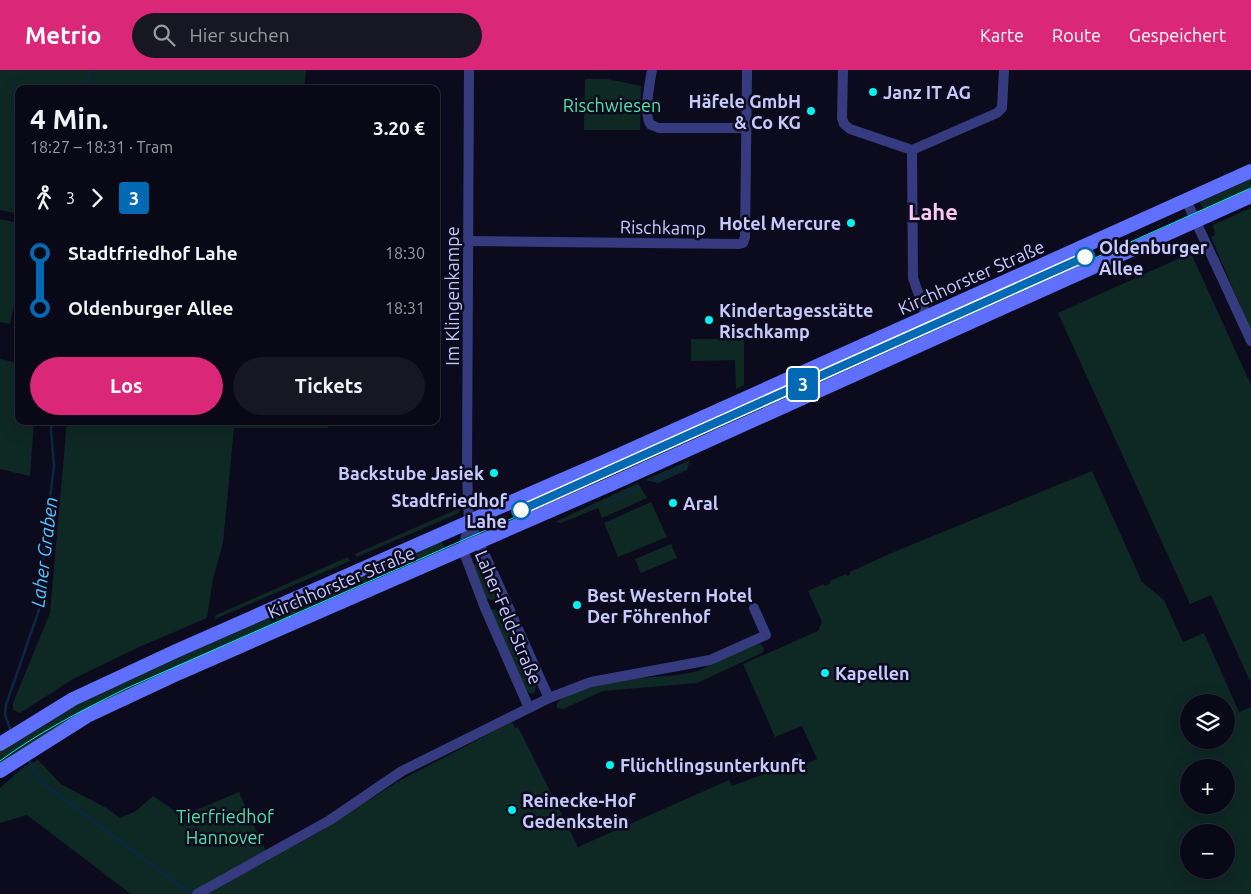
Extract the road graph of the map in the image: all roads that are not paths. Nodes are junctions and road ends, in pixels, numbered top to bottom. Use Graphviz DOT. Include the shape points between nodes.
graph roads {
  1 [pos="469,70"];
  2 [pos="652,70"];
  3 [pos="747,70"];
  4 [pos="842,70"];
  5 [pos="1004,70"];
  6 [pos="746,128"];
  7 [pos="912,150"];
  8 [pos="1251,171"];
  9 [pos="1251,196"];
  10 [pos="1186,200"];
  11 [pos="1196,221"];
  12 [pos="469,241"];
  13 [pos="927,318"];
  14 [pos="935,338"];
  15 [pos="1251,341"];
  16 [pos="469,522"];
  17 [pos="479,542"];
  18 [pos="463,550"];
  19 [pos="754,608"];
  20 [pos="549,698"];
  21 [pos="529,708"];
  22 [pos="3,741"];
  23 [pos="0,771"];
  24 [pos="198,893"];
  1 -- 12 [label="street, Im Klingenkampe"];
  2 -- 6 [label="street" via="648,88 648,119 652,125 658,128"];
  3 -- 6 [label="street, Rischkamp"];
  4 -- 7 [label="street" via="844,124 850,129"];
  5 -- 7 [label="street" via="1002,108 997,113"];
  6 -- 12 [label="street, Rischkamp" via="745,237 739,244"];
  7 -- 13 [label="street" via="913,278"];
  8 -- 10 [label="main road, Kirchhorster Straße"];
  9 -- 11 [label="main road, Kirchhorster Straße"];
  10 -- 11 [label="street"];
  10 -- 13 [label="main road, Kirchhorster Straße"];
  11 -- 14 [label="main road, Kirchhorster Straße"];
  11 -- 15 [label="street"];
  12 -- 16 [label="street, Im Klingenkampe"];
  13 -- 14 [label="street"];
  13 -- 16 [label="main road, Kirchhorster Straße"];
  14 -- 17 [label="main road, Kirchhorster Straße"];
  16 -- 17 [label="street, Laher-Feld-Straße"];
  16 -- 18 [label="street, Laher-Feld-Straße"];
  16 -- 22 [label="main road, Kirchhorster Straße" via="73,698"];
  17 -- 18 [label="main road, Kirchhorster Straße"];
  17 -- 20 [label="street, Laher-Feld-Straße"];
  18 -- 21 [label="street, Laher-Feld-Straße"];
  18 -- 23 [label="main road, Kirchhorster Straße" via="87,716"];
  19 -- 20 [label="street, Laher-Feld-Straße" via="766,635 717,657 591,682"];
  20 -- 21 [label="street, Laher-Feld-Straße"];
  21 -- 24 [label="street, Laher-Feld-Straße" via="402,771 330,820"];
}
